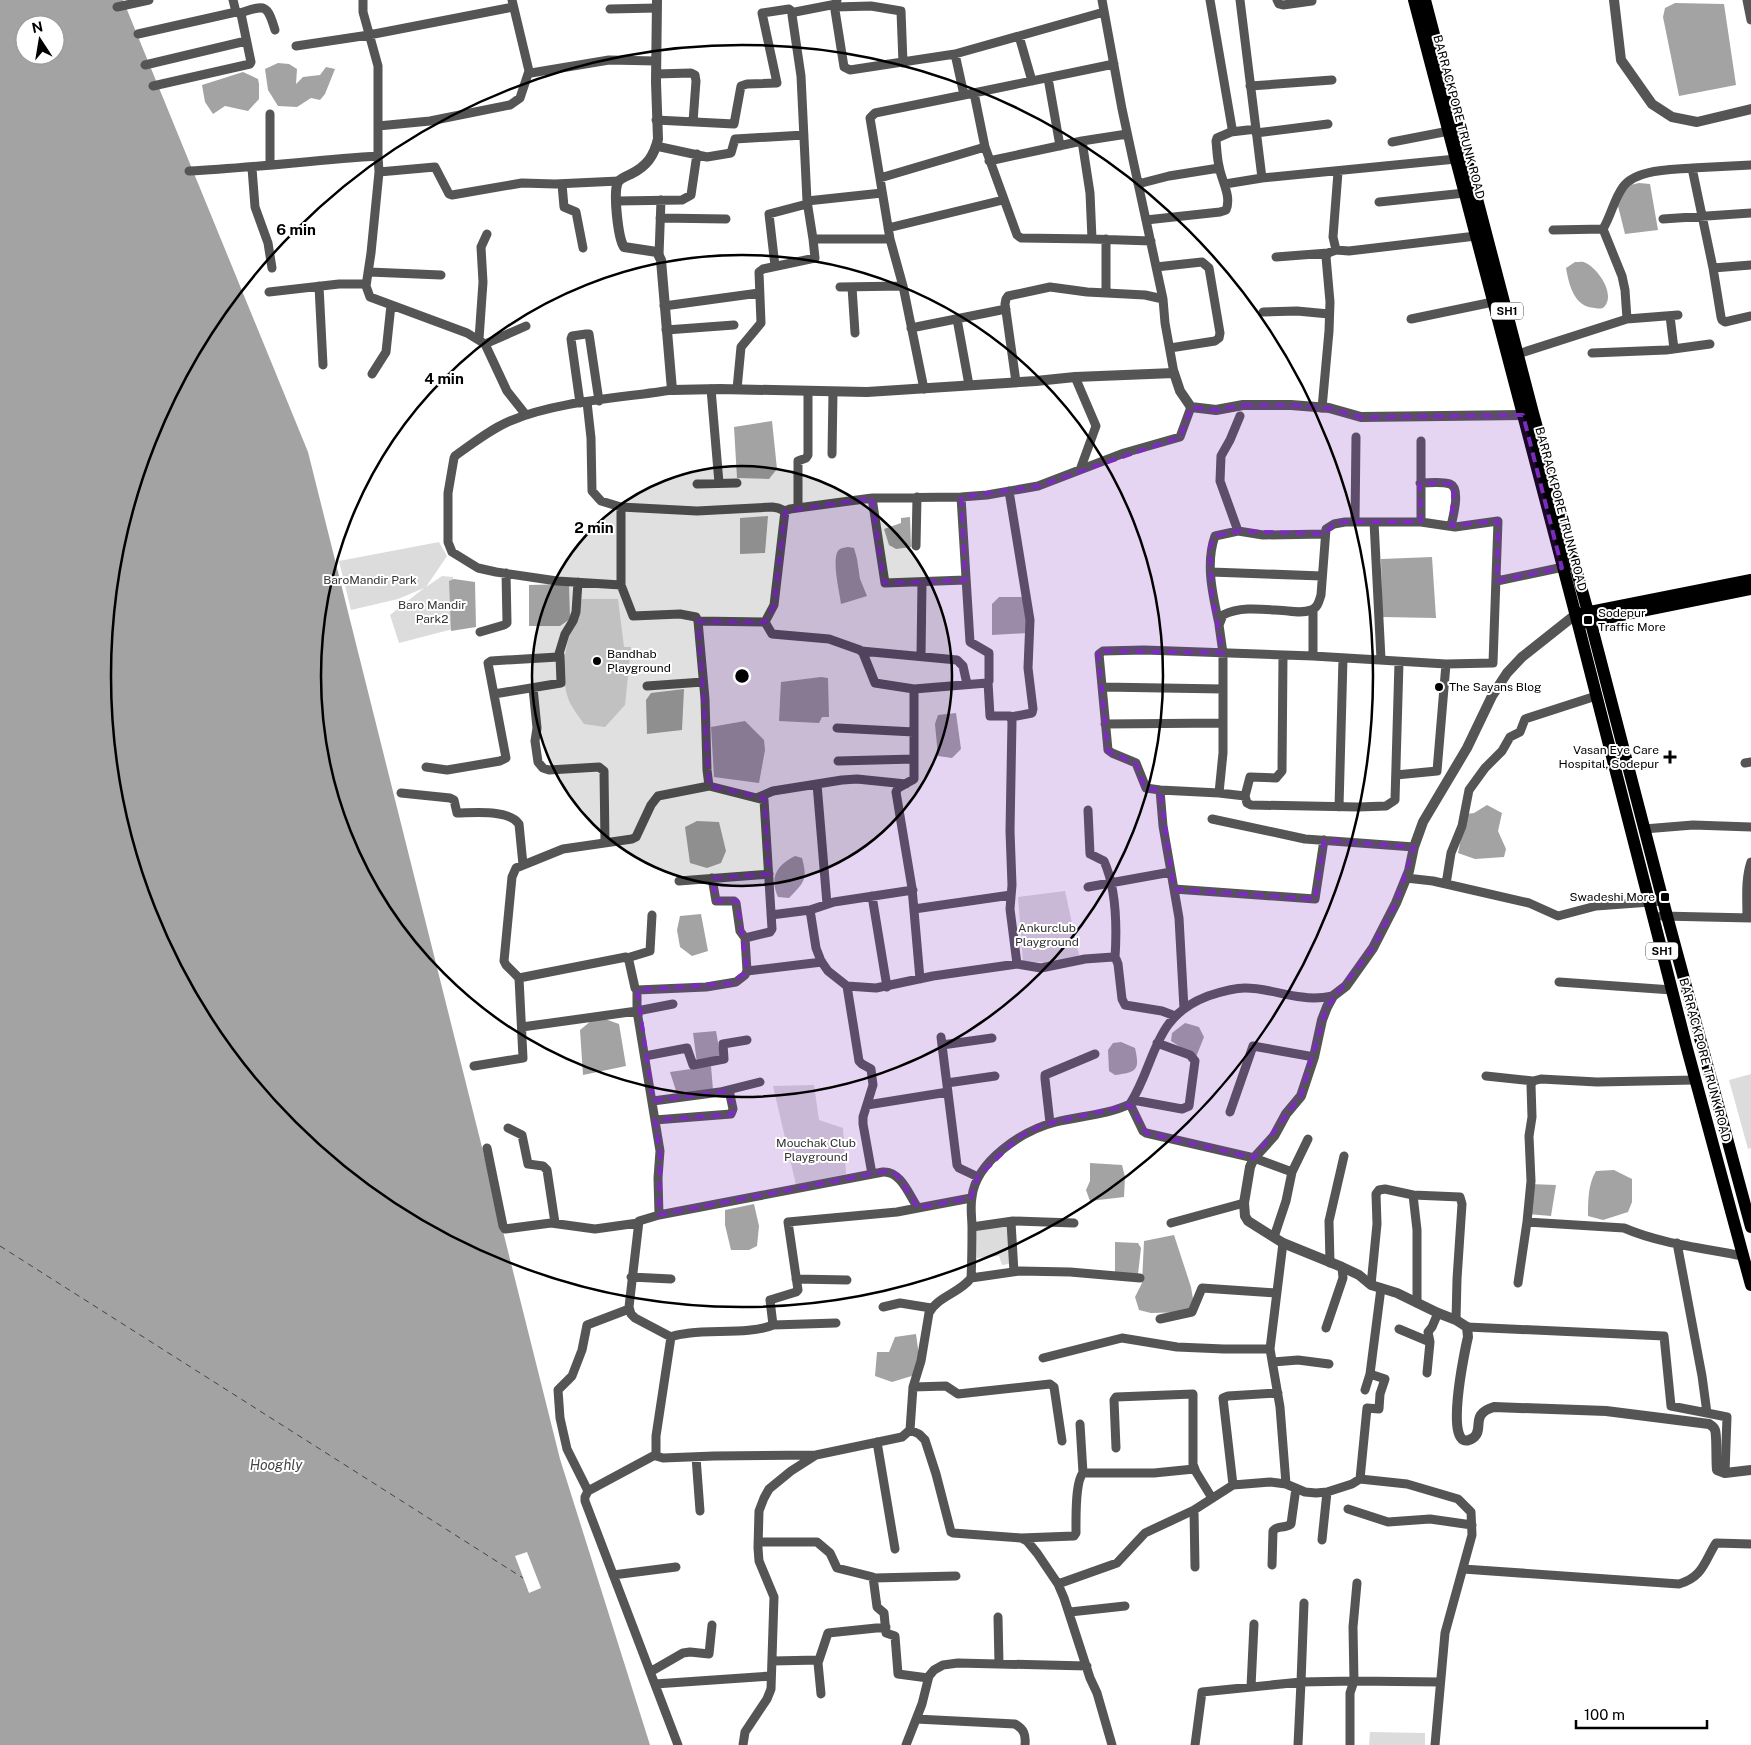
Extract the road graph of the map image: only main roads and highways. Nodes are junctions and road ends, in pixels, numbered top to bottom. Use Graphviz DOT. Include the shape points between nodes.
graph roads {
  1 [pos="1414,0"];
  2 [pos="1425,0"];
  3 [pos="1568,566"];
  4 [pos="1751,580"];
  5 [pos="1751,589"];
  6 [pos="1580,619"];
  7 [pos="1750,1223"];
  8 [pos="1751,1285"];
  1 -- 3 [label="main road, BARRACKPORE TRUNK ROAD / SH1" via="1523,415"];
  2 -- 3 [label="main road, BARRACKPORE TRUNK ROAD / SH1" via="1518,354"];
  3 -- 6 [label="main road, BARRACKPORE TRUNK ROAD / SH1"];
  4 -- 6 [label="main road"];
  5 -- 6 [label="main road"];
  6 -- 7 [label="main road, BARRACKPORE TRUNK ROAD / SH1" via="1644,829"];
  6 -- 8 [label="main road, BARRACKPORE TRUNK ROAD / SH1" via="1596,696"];
}
